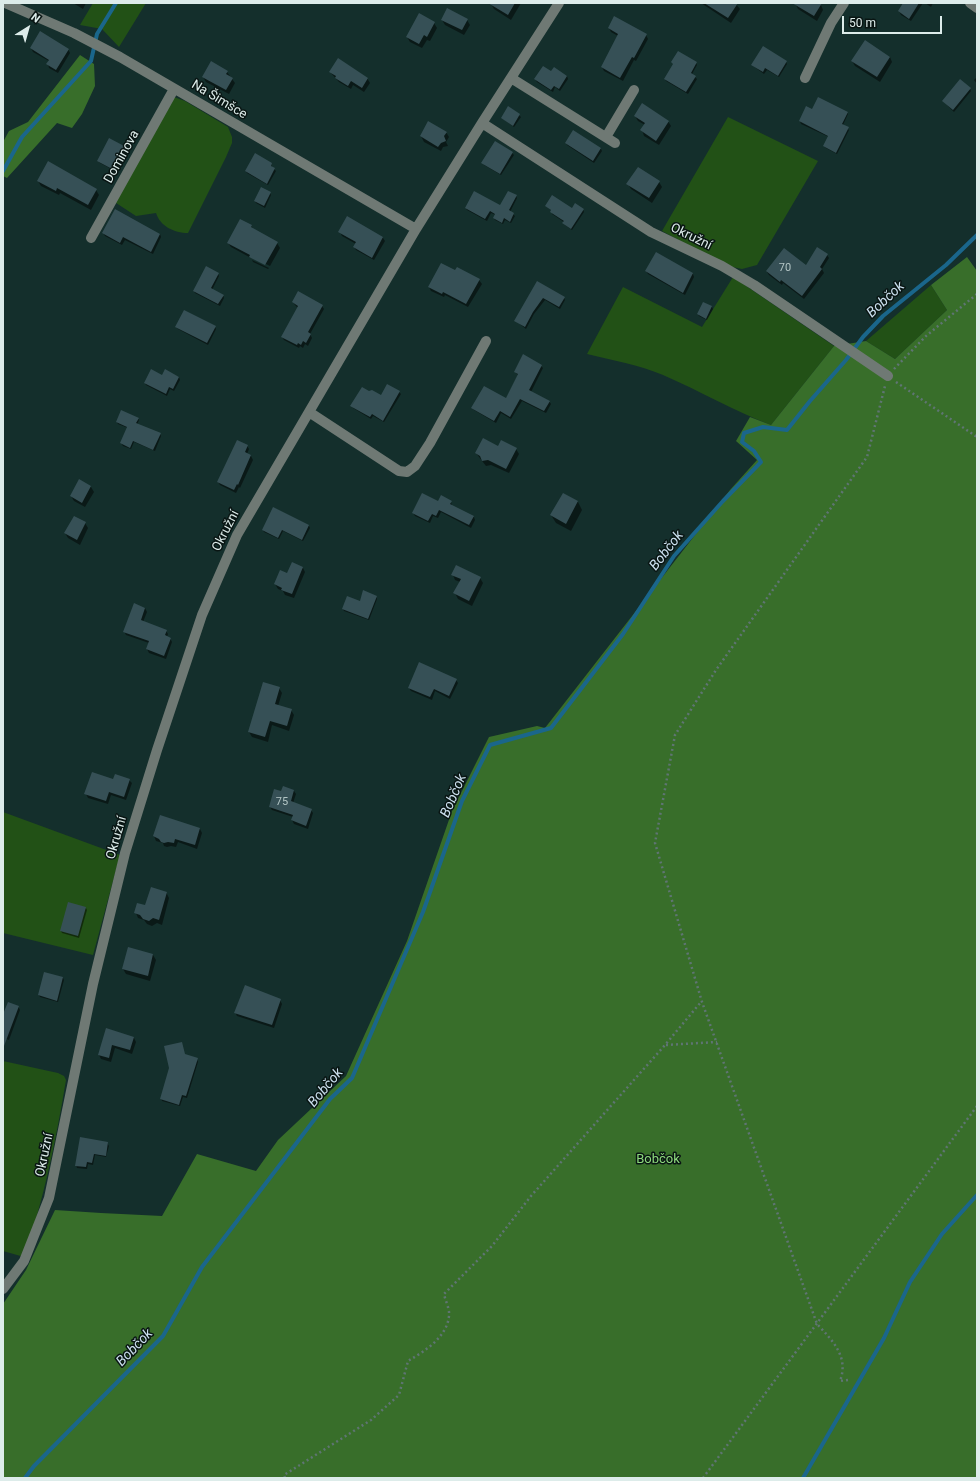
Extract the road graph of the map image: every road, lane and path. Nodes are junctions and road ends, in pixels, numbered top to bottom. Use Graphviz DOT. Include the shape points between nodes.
graph roads {
  1 [pos="5,3"];
  2 [pos="559,3"];
  3 [pos="844,3"];
  4 [pos="970,3"];
  5 [pos="977,8"];
  6 [pos="511,78"];
  7 [pos="805,78"];
  8 [pos="174,88"];
  9 [pos="634,90"];
  10 [pos="482,123"];
  11 [pos="606,137"];
  12 [pos="615,143"];
  13 [pos="416,229"];
  14 [pos="91,238"];
  15 [pos="977,294"];
  16 [pos="486,342"];
  17 [pos="888,376"];
  18 [pos="309,412"];
  19 [pos="977,437"];
  20 [pos="702,1002"];
  21 [pos="717,1042"];
  22 [pos="665,1045"];
  23 [pos="977,1106"];
  24 [pos="3,1288"];
  25 [pos="817,1324"];
  26 [pos="848,1380"];
  27 [pos="285,1478"];
  28 [pos="703,1478"];
  1 -- 8 [label="street, Na Šimšce" via="74,33"];
  2 -- 6 [label="street, Okružní"];
  3 -- 7 [label="street" via="831,23"];
  4 -- 5 [label="street"];
  6 -- 10 [label="street, Okružní"];
  6 -- 11 [label="street"];
  8 -- 13 [label="street, Na Šimšce"];
  8 -- 14 [label="street, Dominova"];
  9 -- 11 [label="street"];
  10 -- 13 [label="street, Okružní"];
  10 -- 17 [label="street, Okružní" via="651,232 722,266 754,285"];
  11 -- 12 [label="street"];
  13 -- 18 [label="street, Okružní"];
  15 -- 17 [label="path" via="926,336"];
  16 -- 18 [label="street" via="430,443 415,466 407,472 399,471"];
  17 -- 19 [label="path"];
  17 -- 20 [label="path" via="868,457 716,670 675,735 655,843"];
  18 -- 24 [label="street, Okružní" via="237,535 202,615 125,853 93,984 49,1198 24,1261"];
  20 -- 21 [label="path"];
  20 -- 22 [label="path"];
  21 -- 22 [label="path"];
  21 -- 25 [label="path"];
  22 -- 27 [label="path" via="531,1196 492,1246 444,1294 449,1315 444,1332 426,1350 408,1361 399,1394 371,1420 284,1475"];
  23 -- 25 [label="path"];
  25 -- 26 [label="path" via="839,1350 843,1372 840,1381"];
  25 -- 28 [label="path"];
}
